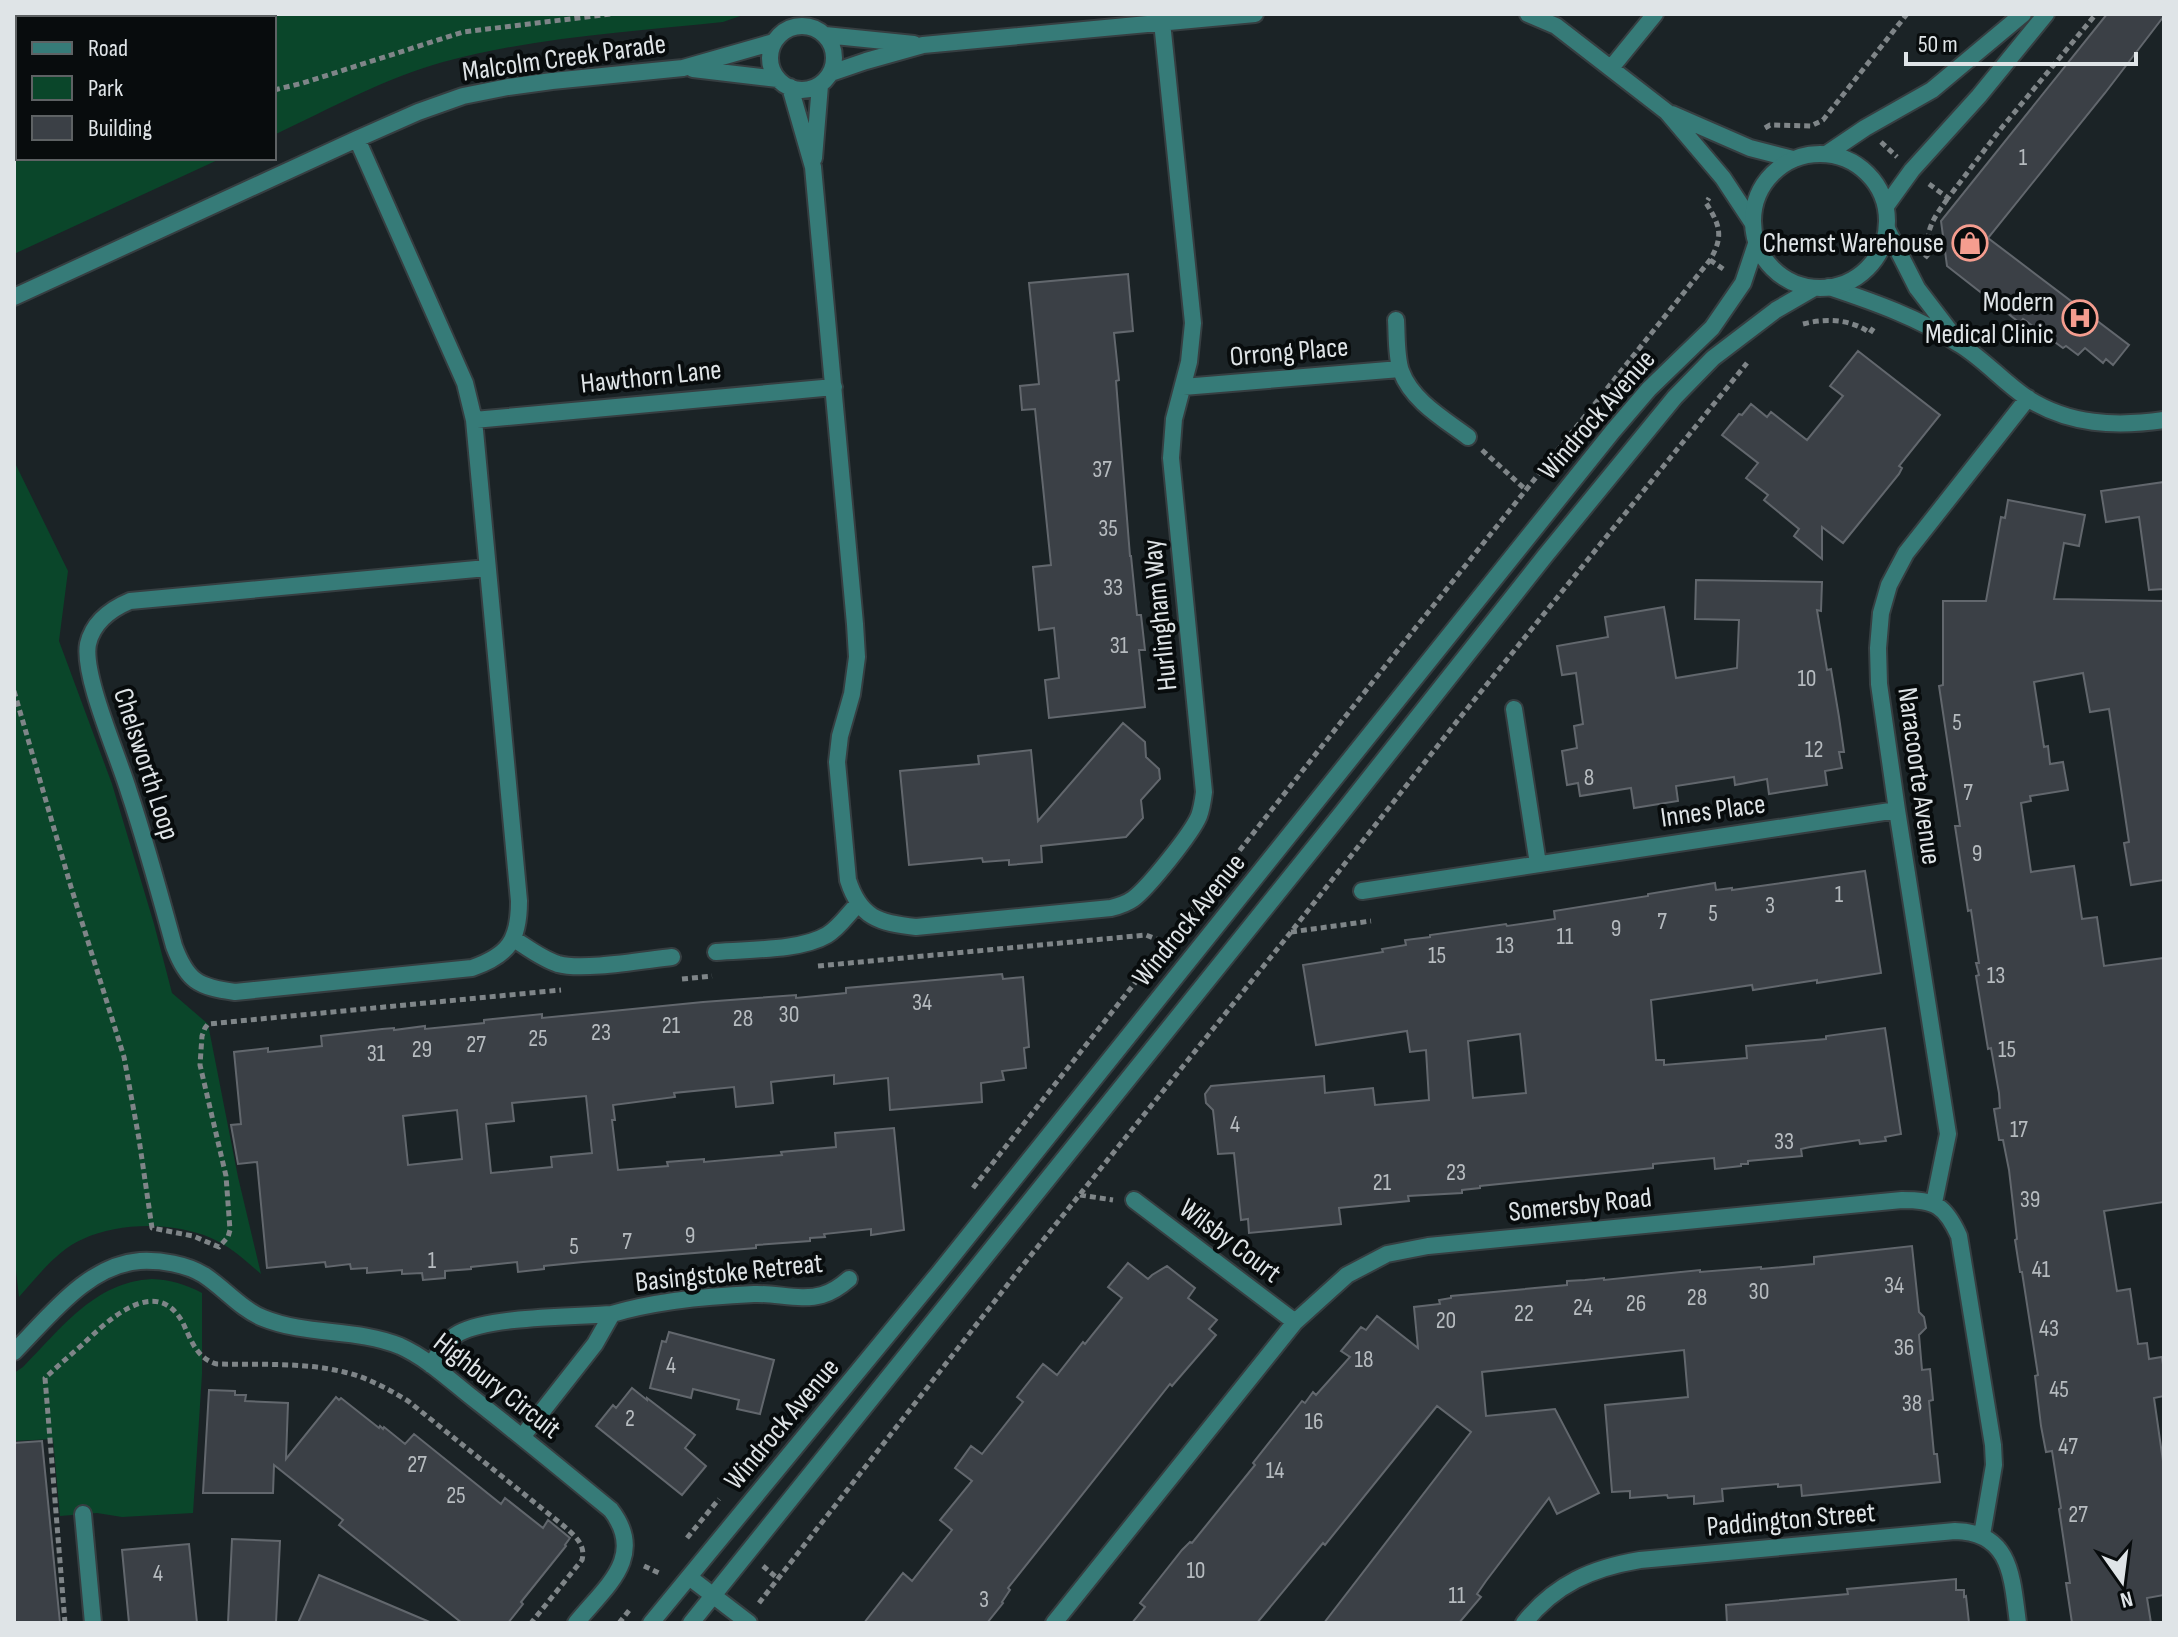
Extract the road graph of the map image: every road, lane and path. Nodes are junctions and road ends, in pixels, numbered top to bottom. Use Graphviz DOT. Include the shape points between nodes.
graph roads {
  1 [pos="611,14"];
  2 [pos="1255,14"];
  3 [pos="1528,14"];
  4 [pos="1655,14"];
  5 [pos="1907,14"];
  6 [pos="2023,14"];
  7 [pos="2046,14"];
  8 [pos="1162,22"];
  9 [pos="825,35"];
  10 [pos="774,42"];
  11 [pos="923,45"];
  12 [pos="683,68"];
  13 [pos="1611,68"];
  14 [pos="825,79"];
  15 [pos="784,83"];
  16 [pos="276,90"];
  17 [pos="1667,112"];
  18 [pos="357,139"];
  19 [pos="1750,148"];
  20 [pos="1828,153"];
  21 [pos="1793,159"];
  22 [pos="813,167"];
  23 [pos="1723,178"];
  24 [pos="1886,206"];
  25 [pos="1752,222"];
  26 [pos="1887,229"];
  27 [pos="1756,244"];
  28 [pos="1822,288"];
  29 [pos="14,297"];
  30 [pos="1885,306"];
  31 [pos="1396,320"];
  32 [pos="1798,325"];
  33 [pos="1960,344"];
  34 [pos="1751,358"];
  35 [pos="1400,369"];
  36 [pos="834,387"];
  37 [pos="1183,387"];
  38 [pos="2028,398"];
  39 [pos="474,420"];
  40 [pos="2164,420"];
  41 [pos="1468,437"];
  42 [pos="1526,490"];
  43 [pos="487,568"];
  44 [pos="14,691"];
  45 [pos="1514,709"];
  46 [pos="1897,810"];
  47 [pos="1538,864"];
  48 [pos="1362,891"];
  49 [pos="858,904"];
  50 [pos="1371,921"];
  51 [pos="1291,932"];
  52 [pos="514,939"];
  53 [pos="1166,943"];
  54 [pos="716,952"];
  55 [pos="672,957"];
  56 [pos="811,967"];
  57 [pos="718,976"];
  58 [pos="671,980"];
  59 [pos="575,989"];
  60 [pos="1080,1195"];
  61 [pos="964,1200"];
  62 [pos="1134,1200"];
  63 [pos="1934,1203"];
  64 [pos="849,1279"];
  65 [pos="612,1314"];
  66 [pos="1295,1322"];
  67 [pos="14,1352"];
  68 [pos="431,1365"];
  69 [pos="522,1437"];
  70 [pos="722,1496"];
  71 [pos="83,1514"];
  72 [pos="1982,1535"];
  73 [pos="679,1548"];
  74 [pos="689,1577"];
  75 [pos="713,1596"];
  76 [pos="639,1598"];
  77 [pos="662,1609"];
  78 [pos="747,1622"];
  79 [pos="65,1623"];
  80 [pos="93,1623"];
  81 [pos="531,1623"];
  82 [pos="576,1623"];
  83 [pos="619,1623"];
  84 [pos="651,1623"];
  85 [pos="680,1623"];
  86 [pos="691,1623"];
  87 [pos="1054,1623"];
  88 [pos="1524,1623"];
  89 [pos="2018,1623"];
  1 -- 16 [label="path" via="463,32"];
  2 -- 8 [label="street"];
  3 -- 13 [label="street" via="1556,26"];
  4 -- 13 [label="street"];
  5 -- 19 [label="path" via="1823,120 1811,126 1763,128"];
  6 -- 20 [label="street" via="1932,90"];
  7 -- 24 [label="street"];
  8 -- 11 [label="street"];
  8 -- 37 [label="street, Hurlingham Way" via="1193,323"];
  9 -- 10 [label="street" via="798,26"];
  9 -- 11 [label="street"];
  9 -- 14 [label="street" via="834,53"];
  10 -- 12 [label="street, Malcolm Creek Parade"];
  10 -- 15 [label="street" via="770,61"];
  11 -- 14 [label="street"];
  12 -- 15 [label="street, Malcolm Creek Parade"];
  12 -- 18 [label="street, Malcolm Creek Parade" via="463,96"];
  13 -- 17 [label="street"];
  14 -- 15 [label="street" via="811,89"];
  14 -- 22 [label="street"];
  15 -- 22 [label="street"];
  17 -- 19 [label="street"];
  17 -- 23 [label="street"];
  18 -- 29 [label="street, Malcolm Creek Parade"];
  18 -- 39 [label="street" via="465,383"];
  19 -- 21 [label="street"];
  20 -- 21 [label="street"];
  20 -- 24 [label="street" via="1865,170"];
  21 -- 25 [label="street" via="1763,184"];
  22 -- 36 [label="street"];
  23 -- 25 [label="street"];
  23 -- 42 [label="path" via="1706,203 1719,232 1710,260"];
  24 -- 26 [label="street"];
  25 -- 27 [label="street"];
  26 -- 28 [label="street" via="1868,268 1850,281"];
  26 -- 33 [label="street" via="1917,288"];
  27 -- 28 [label="street" via="1778,274"];
  27 -- 74 [label="street, Windrock Avenue" via="1743,283 1712,328 1613,431"];
  28 -- 30 [label="street"];
  28 -- 75 [label="street, Windrock Avenue" via="1776,310 1713,358 1666,408"];
  30 -- 32 [label="path" via="1870,333 1847,322"];
  30 -- 33 [label="street"];
  31 -- 35 [label="street"];
  33 -- 38 [label="street"];
  34 -- 51 [label="path"];
  35 -- 37 [label="street, Orrong Place"];
  35 -- 41 [label="street" via="1419,400"];
  36 -- 39 [label="street, Hawthorn Lane"];
  36 -- 49 [label="street" via="857,657 837,778 848,880"];
  37 -- 49 [label="street, Hurlingham Way" via="1171,458 1204,792 1193,829 1146,887 1111,908 916,927 878,920"];
  38 -- 40 [label="street" via="2081,421 2109,425"];
  38 -- 46 [label="street, Naracoorte Avenue" via="1906,553 1889,585 1881,613 1879,684"];
  39 -- 43 [label="street"];
  41 -- 42 [label="path"];
  42 -- 53 [label="path"];
  43 -- 52 [label="street" via="519,901"];
  43 -- 52 [label="street, Chelsworth Loop" via="130,601 117,606 93,630 88,660 174,946 181,965 201,985 235,992 472,968 503,953"];
  44 -- 59 [label="path" via="124,1057 152,1228 219,1247 230,1230 226,1176 200,1065 208,1024"];
  45 -- 47 [label="street"];
  46 -- 47 [label="street, Innes Place"];
  46 -- 63 [label="street, Naracoorte Avenue" via="1948,1134"];
  47 -- 48 [label="street, Innes Place"];
  49 -- 54 [label="street" via="815,941"];
  50 -- 51 [label="path"];
  51 -- 60 [label="path"];
  52 -- 55 [label="street" via="562,965"];
  53 -- 56 [label="path" via="1146,935"];
  53 -- 61 [label="path"];
  57 -- 58 [label="path"];
  60 -- 62 [label="path"];
  60 -- 78 [label="path"];
  62 -- 66 [label="street, Wilsby Court"];
  63 -- 66 [label="street, Somersby Road" via="1902,1200 1428,1246 1387,1254 1347,1275"];
  63 -- 72 [label="street" via="1959,1236 1993,1445"];
  64 -- 65 [label="street, Basingstoke Retreat" via="823,1295 752,1294 643,1305"];
  65 -- 68 [label="street, Basingstoke Retreat" via="482,1325 459,1333"];
  65 -- 69 [label="street, Basingstoke Retreat"];
  66 -- 87 [label="street, Somersby Road"];
  67 -- 68 [label="street, Highbury Circuit" via="92,1278 138,1261 184,1266 260,1317 378,1339"];
  68 -- 69 [label="street, Highbury Circuit"];
  69 -- 82 [label="street, Highbury Circuit" via="611,1510 624,1532 622,1566"];
  70 -- 73 [label="path"];
  71 -- 80 [label="street"];
  72 -- 88 [label="street, Paddington Street" via="1955,1531 1618,1564 1573,1580"];
  72 -- 89 [label="street" via="2003,1555"];
  74 -- 75 [label="street"];
  74 -- 77 [label="street, Windrock Avenue"];
  75 -- 78 [label="street"];
  75 -- 86 [label="street, Windrock Avenue"];
  76 -- 83 [label="path"];
  77 -- 84 [label="street, Windrock Avenue"];
  77 -- 85 [label="street"];
  79 -- 81 [label="path" via="45,1378 113,1316 150,1302 169,1307 180,1318 207,1361 317,1367 383,1386 577,1537 582,1560"];
}
